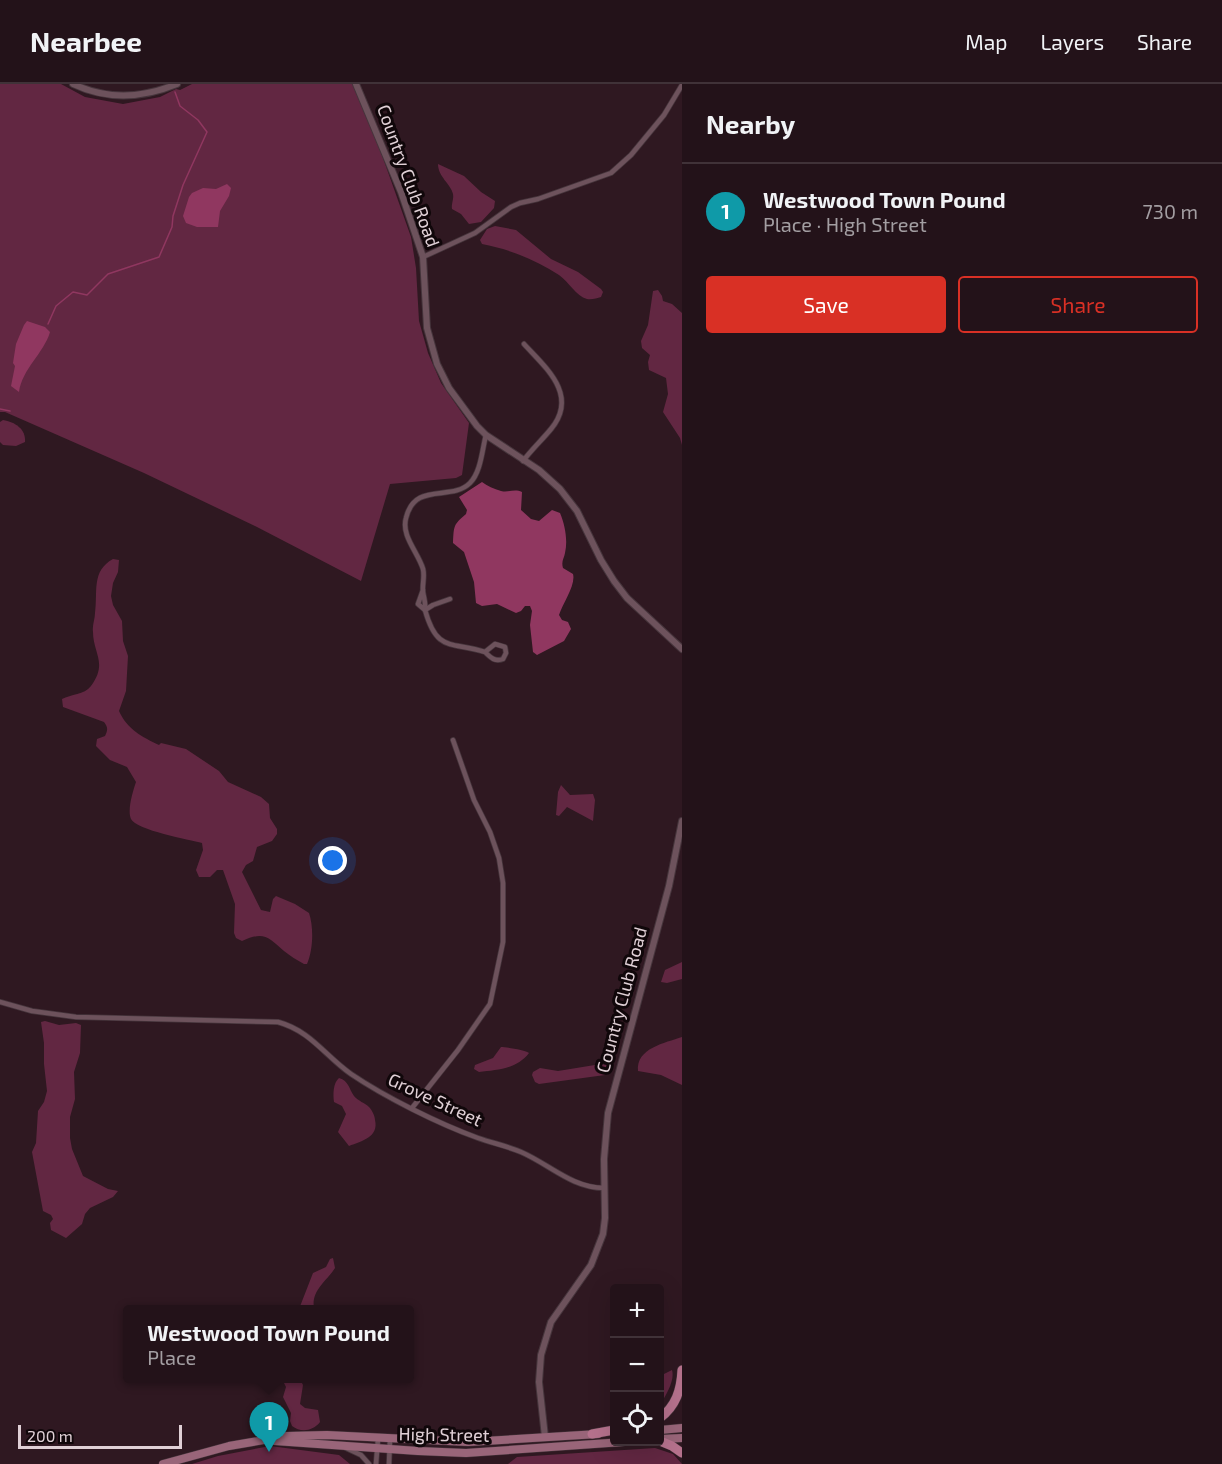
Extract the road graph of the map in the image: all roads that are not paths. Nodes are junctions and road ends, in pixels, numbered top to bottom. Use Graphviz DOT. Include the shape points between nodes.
graph roads {
  1 [pos="73,84"];
  2 [pos="177,84"];
  3 [pos="356,84"];
  4 [pos="682,86"];
  5 [pos="423,256"];
  6 [pos="524,344"];
  7 [pos="486,435"];
  8 [pos="524,461"];
  9 [pos="450,599"];
  10 [pos="425,610"];
  11 [pos="682,650"];
  12 [pos="485,652"];
  13 [pos="453,740"];
  14 [pos="682,821"];
  15 [pos="0,1002"];
  16 [pos="412,1108"];
  17 [pos="604,1188"];
  18 [pos="682,1370"];
  19 [pos="664,1414"];
  20 [pos="682,1428"];
  21 [pos="664,1430"];
  22 [pos="610,1432"];
  23 [pos="592,1434"];
  24 [pos="545,1437"];
  25 [pos="682,1438"];
  26 [pos="378,1439"];
  27 [pos="390,1439"];
  28 [pos="264,1440"];
  29 [pos="664,1440"];
  30 [pos="664,1442"];
  31 [pos="610,1443"];
  32 [pos="334,1445"];
  33 [pos="377,1449"];
  34 [pos="390,1450"];
  35 [pos="682,1453"];
  36 [pos="163,1464"];
  37 [pos="369,1464"];
  38 [pos="376,1464"];
  39 [pos="389,1464"];
  1 -- 2 [label="street" via="116,95 141,95"];
  3 -- 5 [label="street, Country Club Road"];
  4 -- 5 [label="street" via="664,116 611,173 520,203 475,233"];
  5 -- 7 [label="street, Country Club Road" via="425,314 437,364 449,388"];
  6 -- 8 [label="street" via="555,378 561,403 556,421"];
  7 -- 8 [label="street, Country Club Road"];
  7 -- 10 [label="street" via="472,481 457,491 418,498 405,518 406,530 424,572"];
  8 -- 11 [label="street, Country Club Road" via="560,489 577,511 614,581"];
  9 -- 10 [label="street"];
  10 -- 12 [label="street" via="430,625 442,640"];
  12 -- 12 [label="street" via="497,661 506,653 505,647 495,644"];
  13 -- 16 [label="street" via="499,858 503,942 490,1004"];
  14 -- 17 [label="street, Country Club Road" via="669,886 610,1105"];
  15 -- 16 [label="street, Grove Street" via="76,1017 278,1022 311,1039 351,1074"];
  16 -- 17 [label="street, Grove Street" via="479,1138 518,1150 571,1180"];
  17 -- 24 [label="street" via="605,1218 599,1247 586,1274 551,1322 541,1355 539,1382"];
  18 -- 19 [label="highway" via="677,1396"];
  20 -- 21 [label="main road"];
  22 -- 23 [label="highway"];
  23 -- 24 [label="main road, High Street"];
  24 -- 27 [label="main road, High Street" via="490,1442"];
  25 -- 29 [label="main road"];
  26 -- 27 [label="main road, High Street"];
  26 -- 28 [label="main road, High Street" via="311,1435"];
  26 -- 33 [label="street"];
  27 -- 34 [label="street"];
  28 -- 32 [label="main road, High Street"];
  28 -- 36 [label="main road, High Street"];
  30 -- 35 [label="highway"];
  31 -- 34 [label="main road, High Street" via="477,1452"];
  32 -- 33 [label="main road, High Street"];
  32 -- 37 [label="street" via="358,1453"];
  33 -- 34 [label="main road, High Street"];
  33 -- 38 [label="street"];
  34 -- 39 [label="street"];
}
